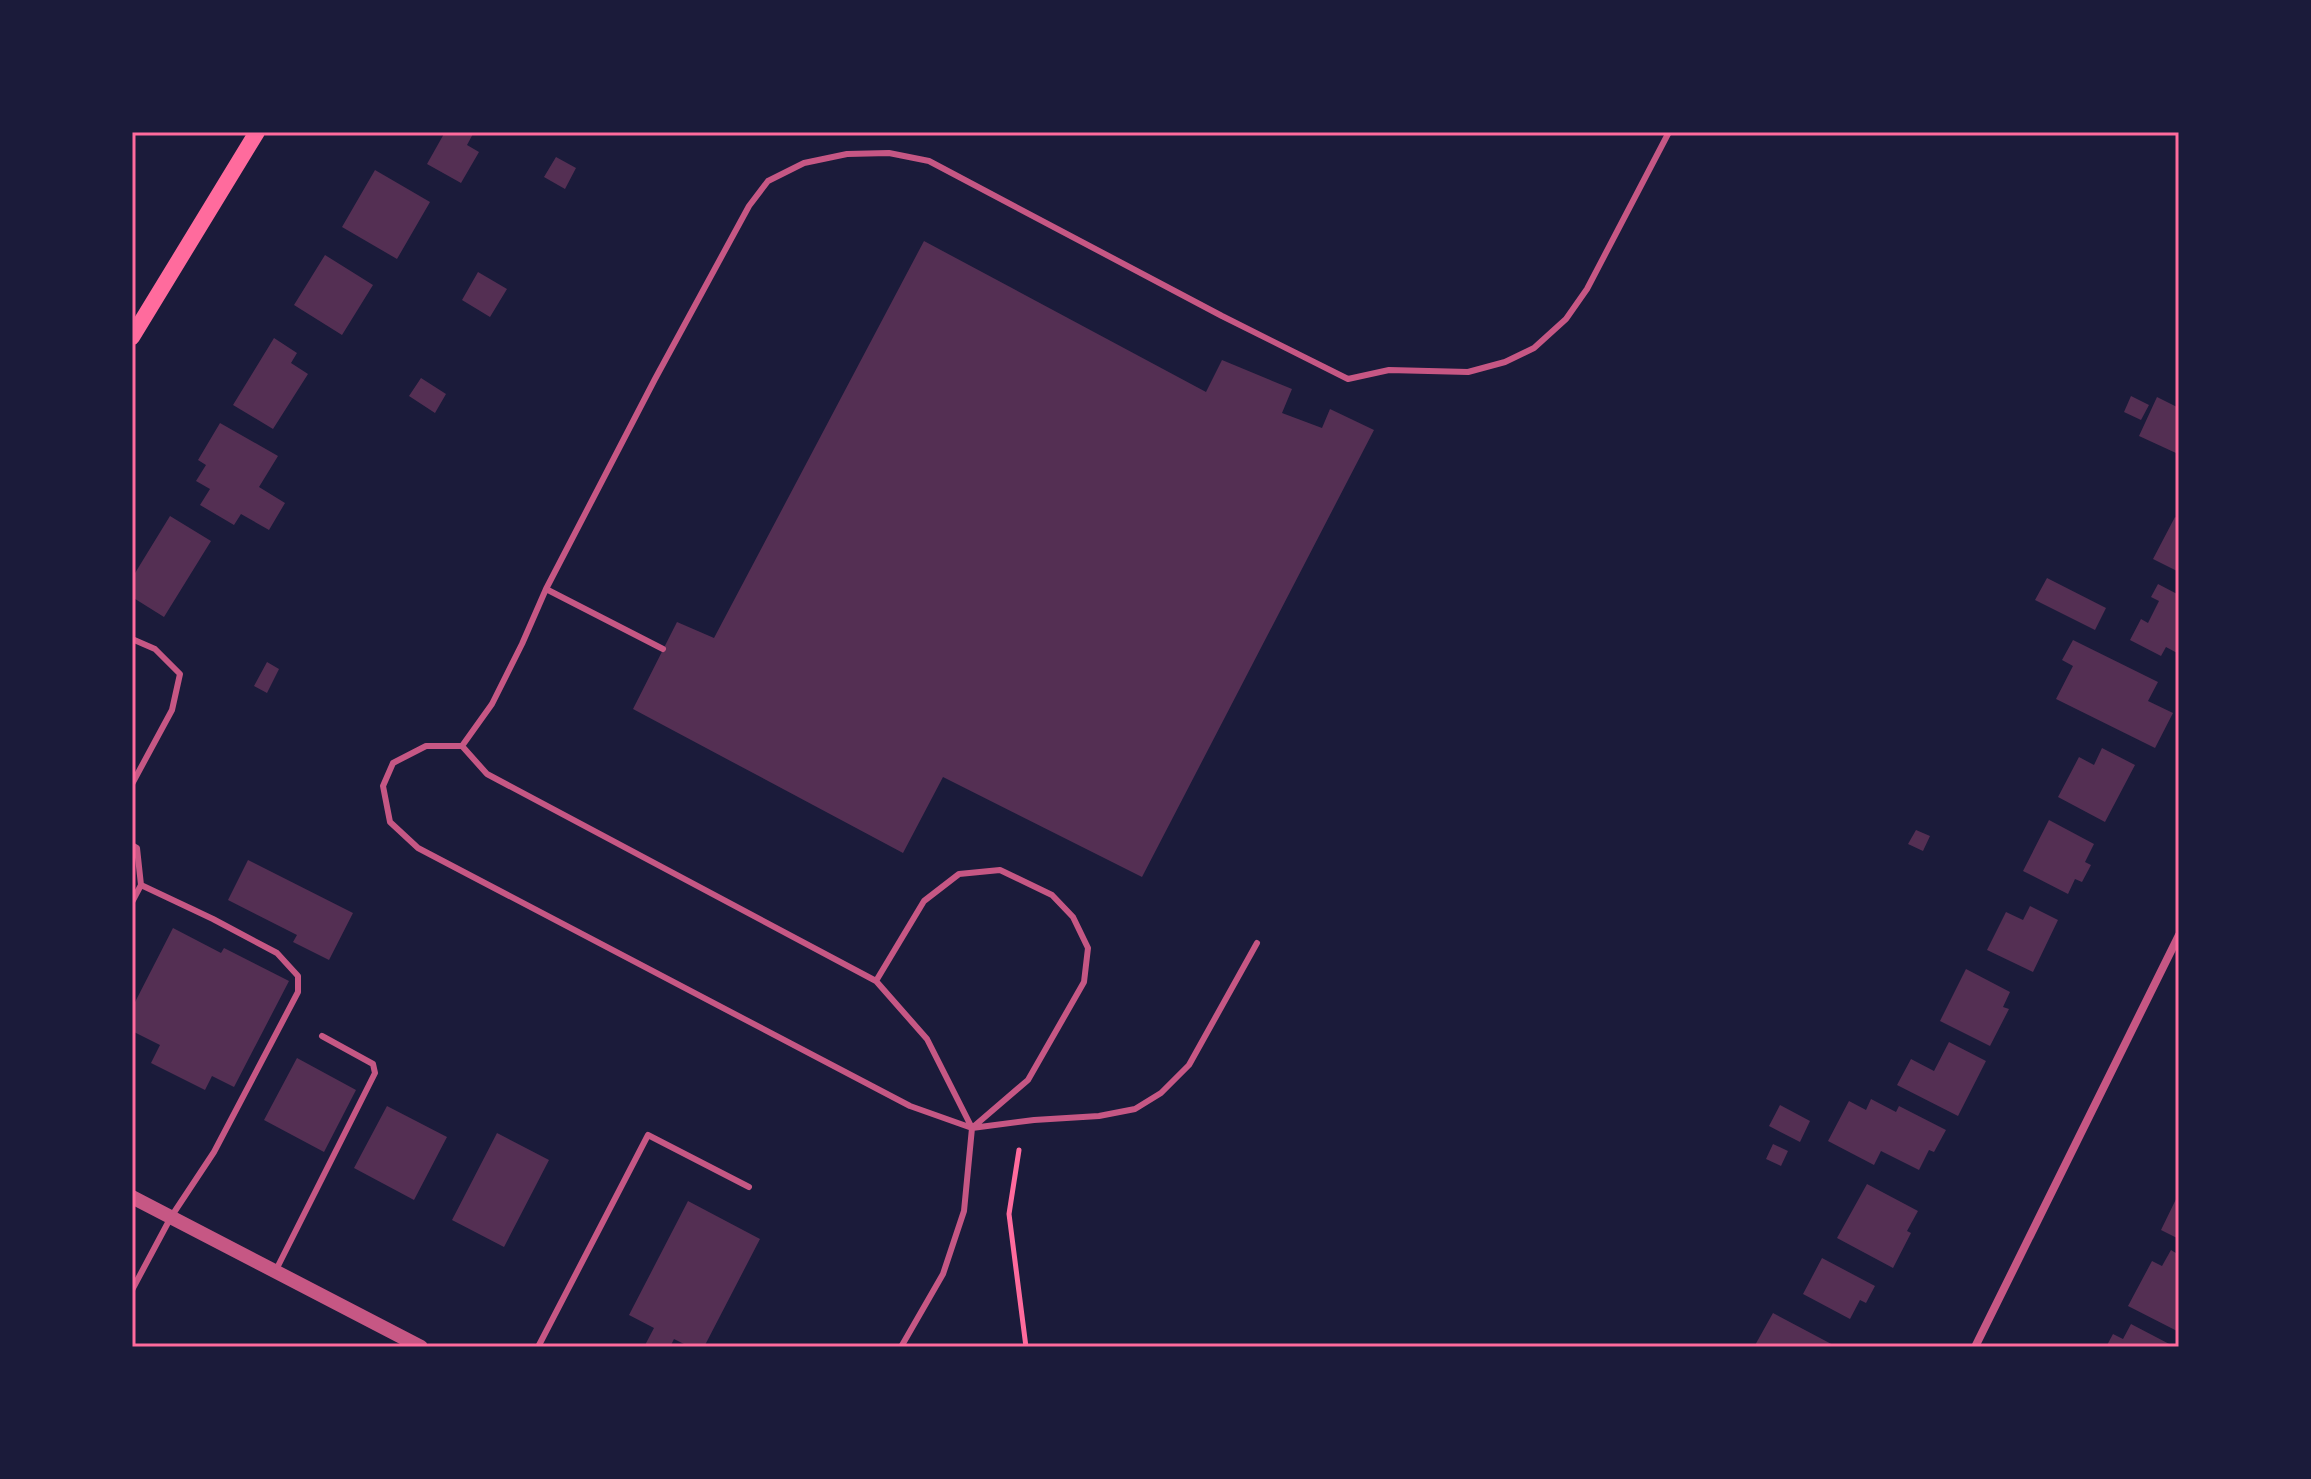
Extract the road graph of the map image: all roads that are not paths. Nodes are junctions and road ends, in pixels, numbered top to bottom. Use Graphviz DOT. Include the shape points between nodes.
graph roads {
  1 [pos="257,132"];
  2 [pos="1669,132"];
  3 [pos="132,337"];
  4 [pos="546,589"];
  5 [pos="132,639"];
  6 [pos="663,649"];
  7 [pos="462,746"];
  8 [pos="132,784"];
  9 [pos="132,845"];
  10 [pos="141,885"];
  11 [pos="132,902"];
  12 [pos="2179,935"];
  13 [pos="1257,943"];
  14 [pos="876,981"];
  15 [pos="322,1036"];
  16 [pos="972,1128"];
  17 [pos="749,1187"];
  18 [pos="132,1197"];
  19 [pos="171,1217"];
  20 [pos="275,1271"];
  21 [pos="132,1290"];
  22 [pos="421,1347"];
  23 [pos="538,1347"];
  24 [pos="901,1347"];
  25 [pos="1975,1347"];
  1 -- 3 [label="main road"];
  2 -- 4 [label="lane" via="1587,289 1566,319 1534,348 1468,372 1389,370 1348,379 929,161 889,153 804,163 768,181 749,206"];
  4 -- 6 [label="lane"];
  4 -- 7 [label="lane" via="492,704"];
  5 -- 8 [label="lane" via="155,649 180,674 172,710"];
  7 -- 14 [label="lane" via="487,774"];
  7 -- 16 [label="lane" via="426,746 393,763 383,786 390,822 418,848 910,1106"];
  9 -- 10 [label="lane" via="137,848"];
  10 -- 11 [label="lane"];
  10 -- 19 [label="lane" via="277,953 298,976 298,992 214,1152"];
  12 -- 25 [label="street"];
  13 -- 16 [label="lane" via="1189,1065 1161,1093 1135,1109"];
  14 -- 16 [label="lane" via="927,1039"];
  14 -- 16 [label="lane" via="924,901 959,874 1000,870 1052,895 1073,917 1088,948 1084,982 1028,1080"];
  15 -- 20 [label="lane" via="373,1064 375,1073"];
  16 -- 24 [label="lane" via="964,1211 943,1274"];
  17 -- 23 [label="lane" via="648,1135"];
  18 -- 19 [label="street"];
  19 -- 20 [label="street"];
  19 -- 21 [label="lane"];
  20 -- 22 [label="street"];
}
